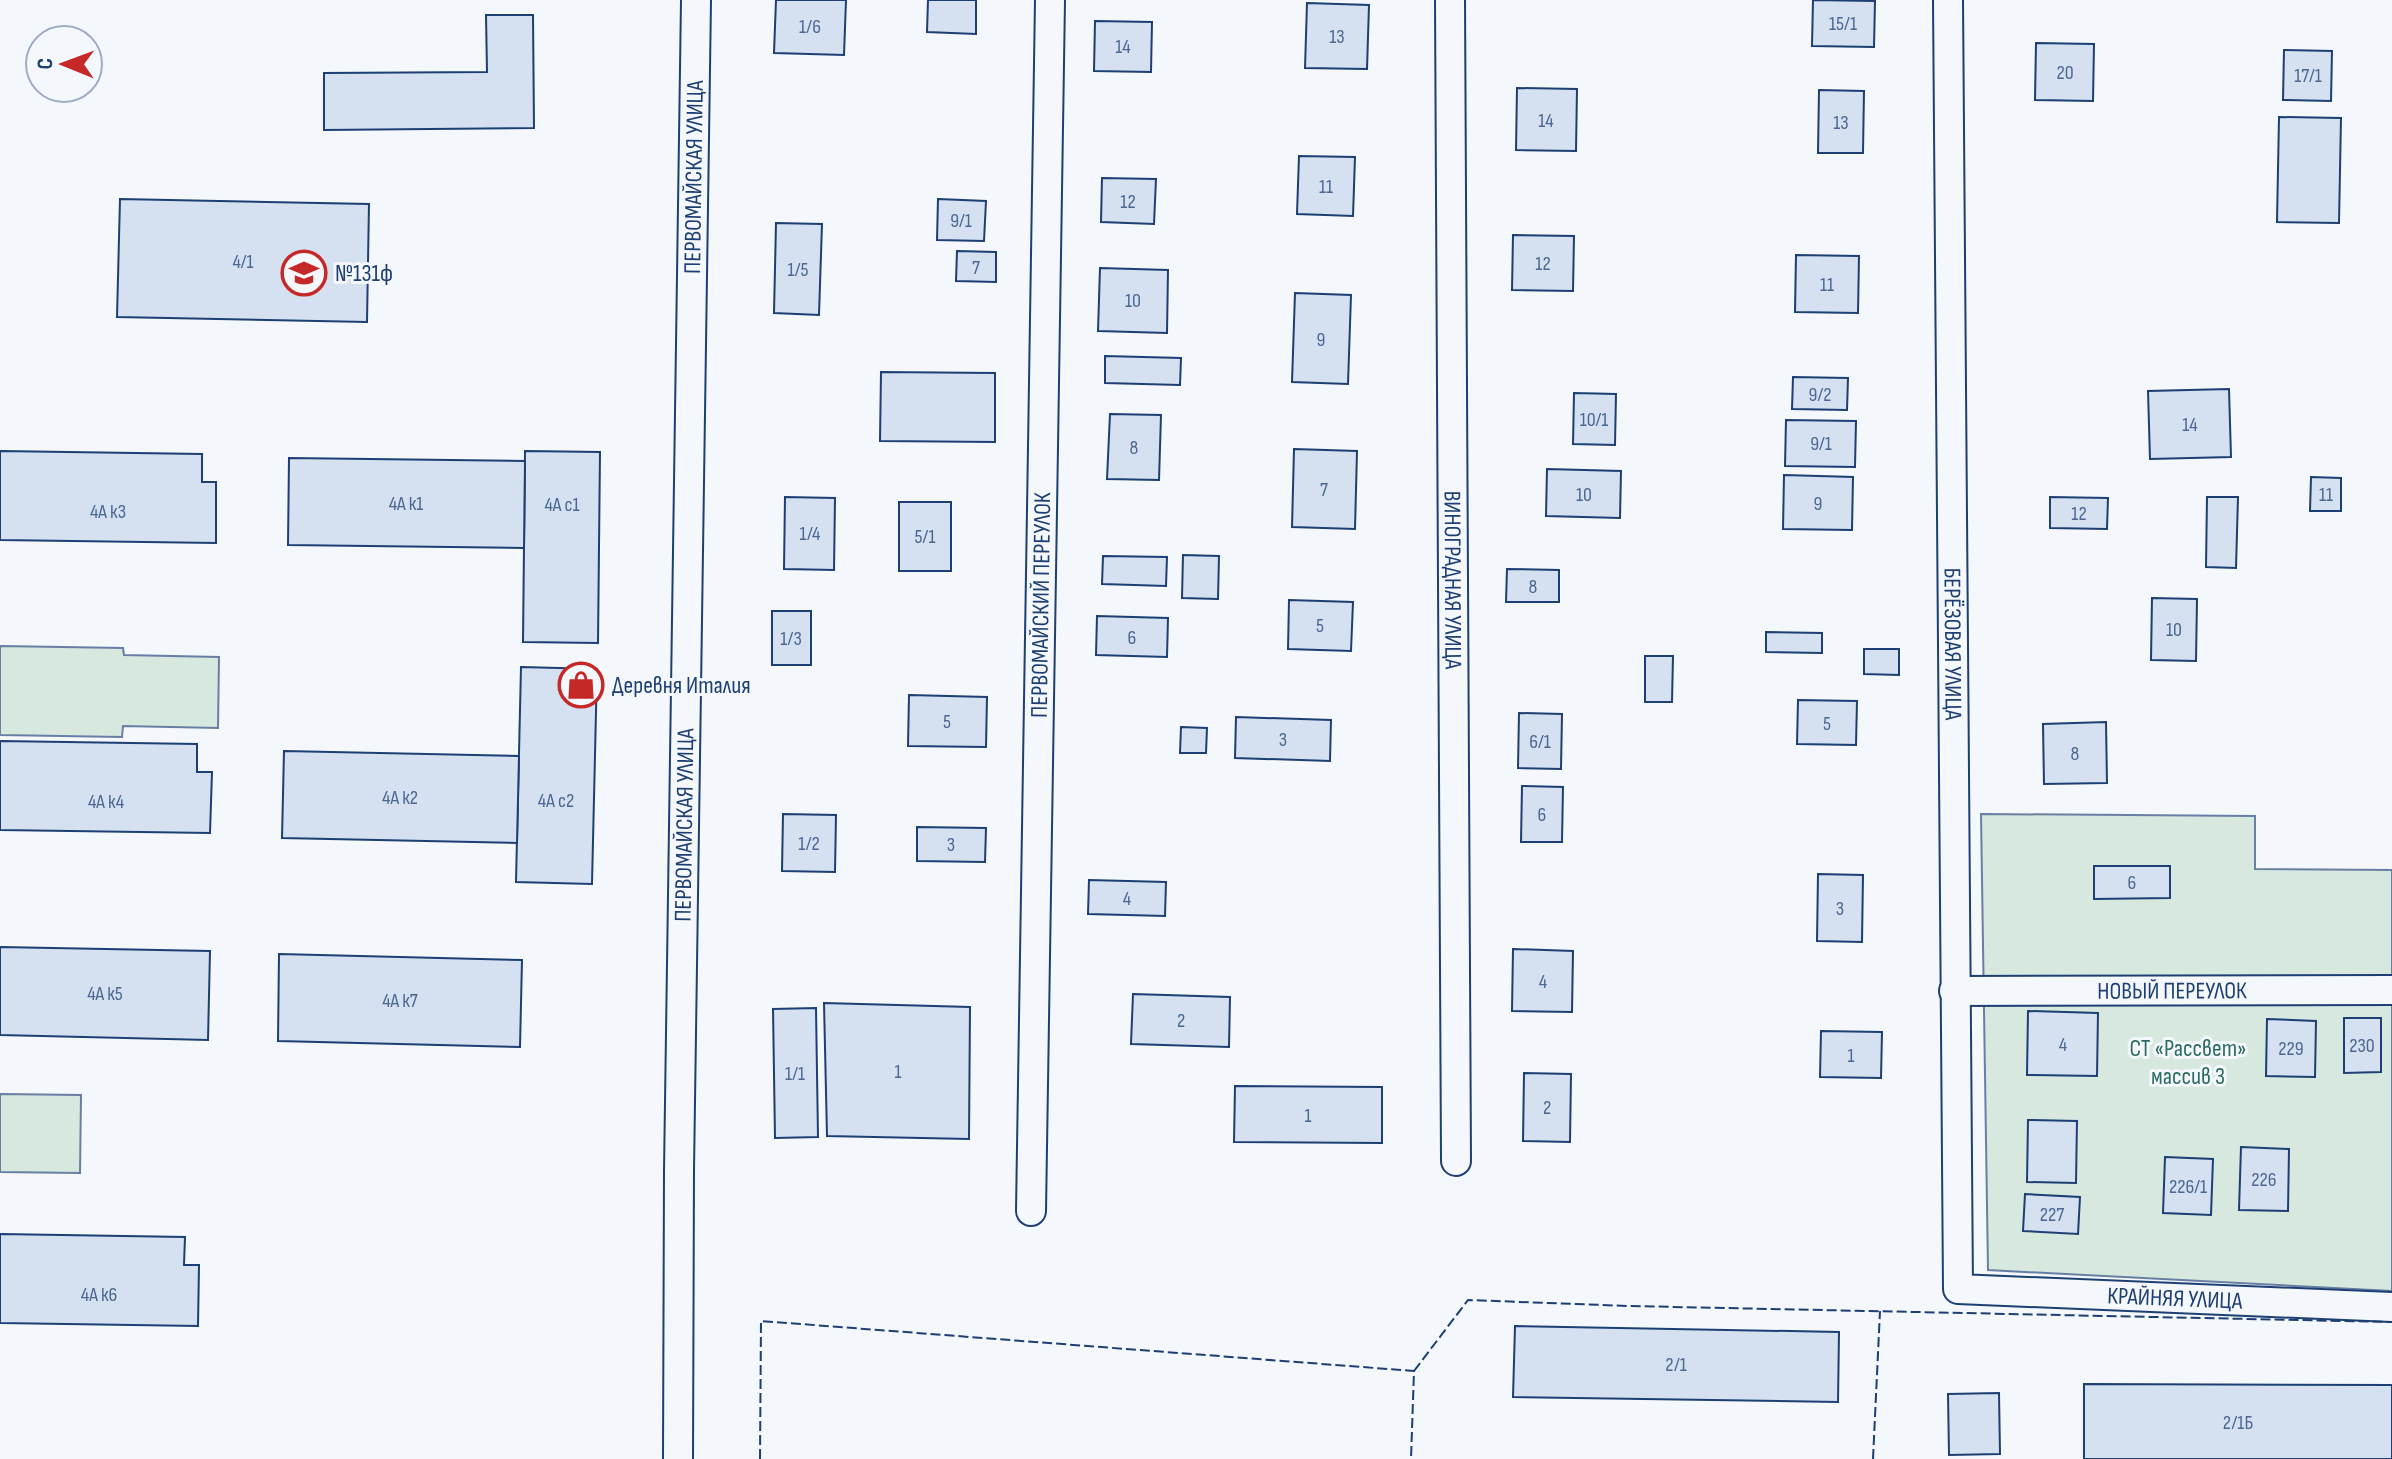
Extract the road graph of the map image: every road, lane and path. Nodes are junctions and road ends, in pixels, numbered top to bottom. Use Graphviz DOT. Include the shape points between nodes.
graph roads {
  1 [pos="696,0"];
  2 [pos="1050,0"];
  3 [pos="1450,0"];
  4 [pos="1948,0"];
  5 [pos="2392,990"];
  6 [pos="1954,991"];
  7 [pos="1456,1161"];
  8 [pos="1031,1211"];
  9 [pos="1958,1289"];
  10 [pos="2392,1307"];
  11 [pos="678,1459"];
  1 -- 11 [label="street, ПЕРВОМАЙСКАЯ УЛИЦА"];
  2 -- 8 [label="street, ПЕРВОМАЙСКИЙ ПЕРЕУЛОК"];
  3 -- 7 [label="street, ВИНОГРАДНАЯ УЛИЦА"];
  4 -- 6 [label="street, БЕРЁЗОВАЯ УЛИЦА"];
  5 -- 6 [label="street, НОВЫЙ ПЕРЕУЛОК"];
  6 -- 9 [label="street, БЕРЁЗОВАЯ УЛИЦА"];
  9 -- 10 [label="street, КРАЙНЯЯ УЛИЦА"];
}
